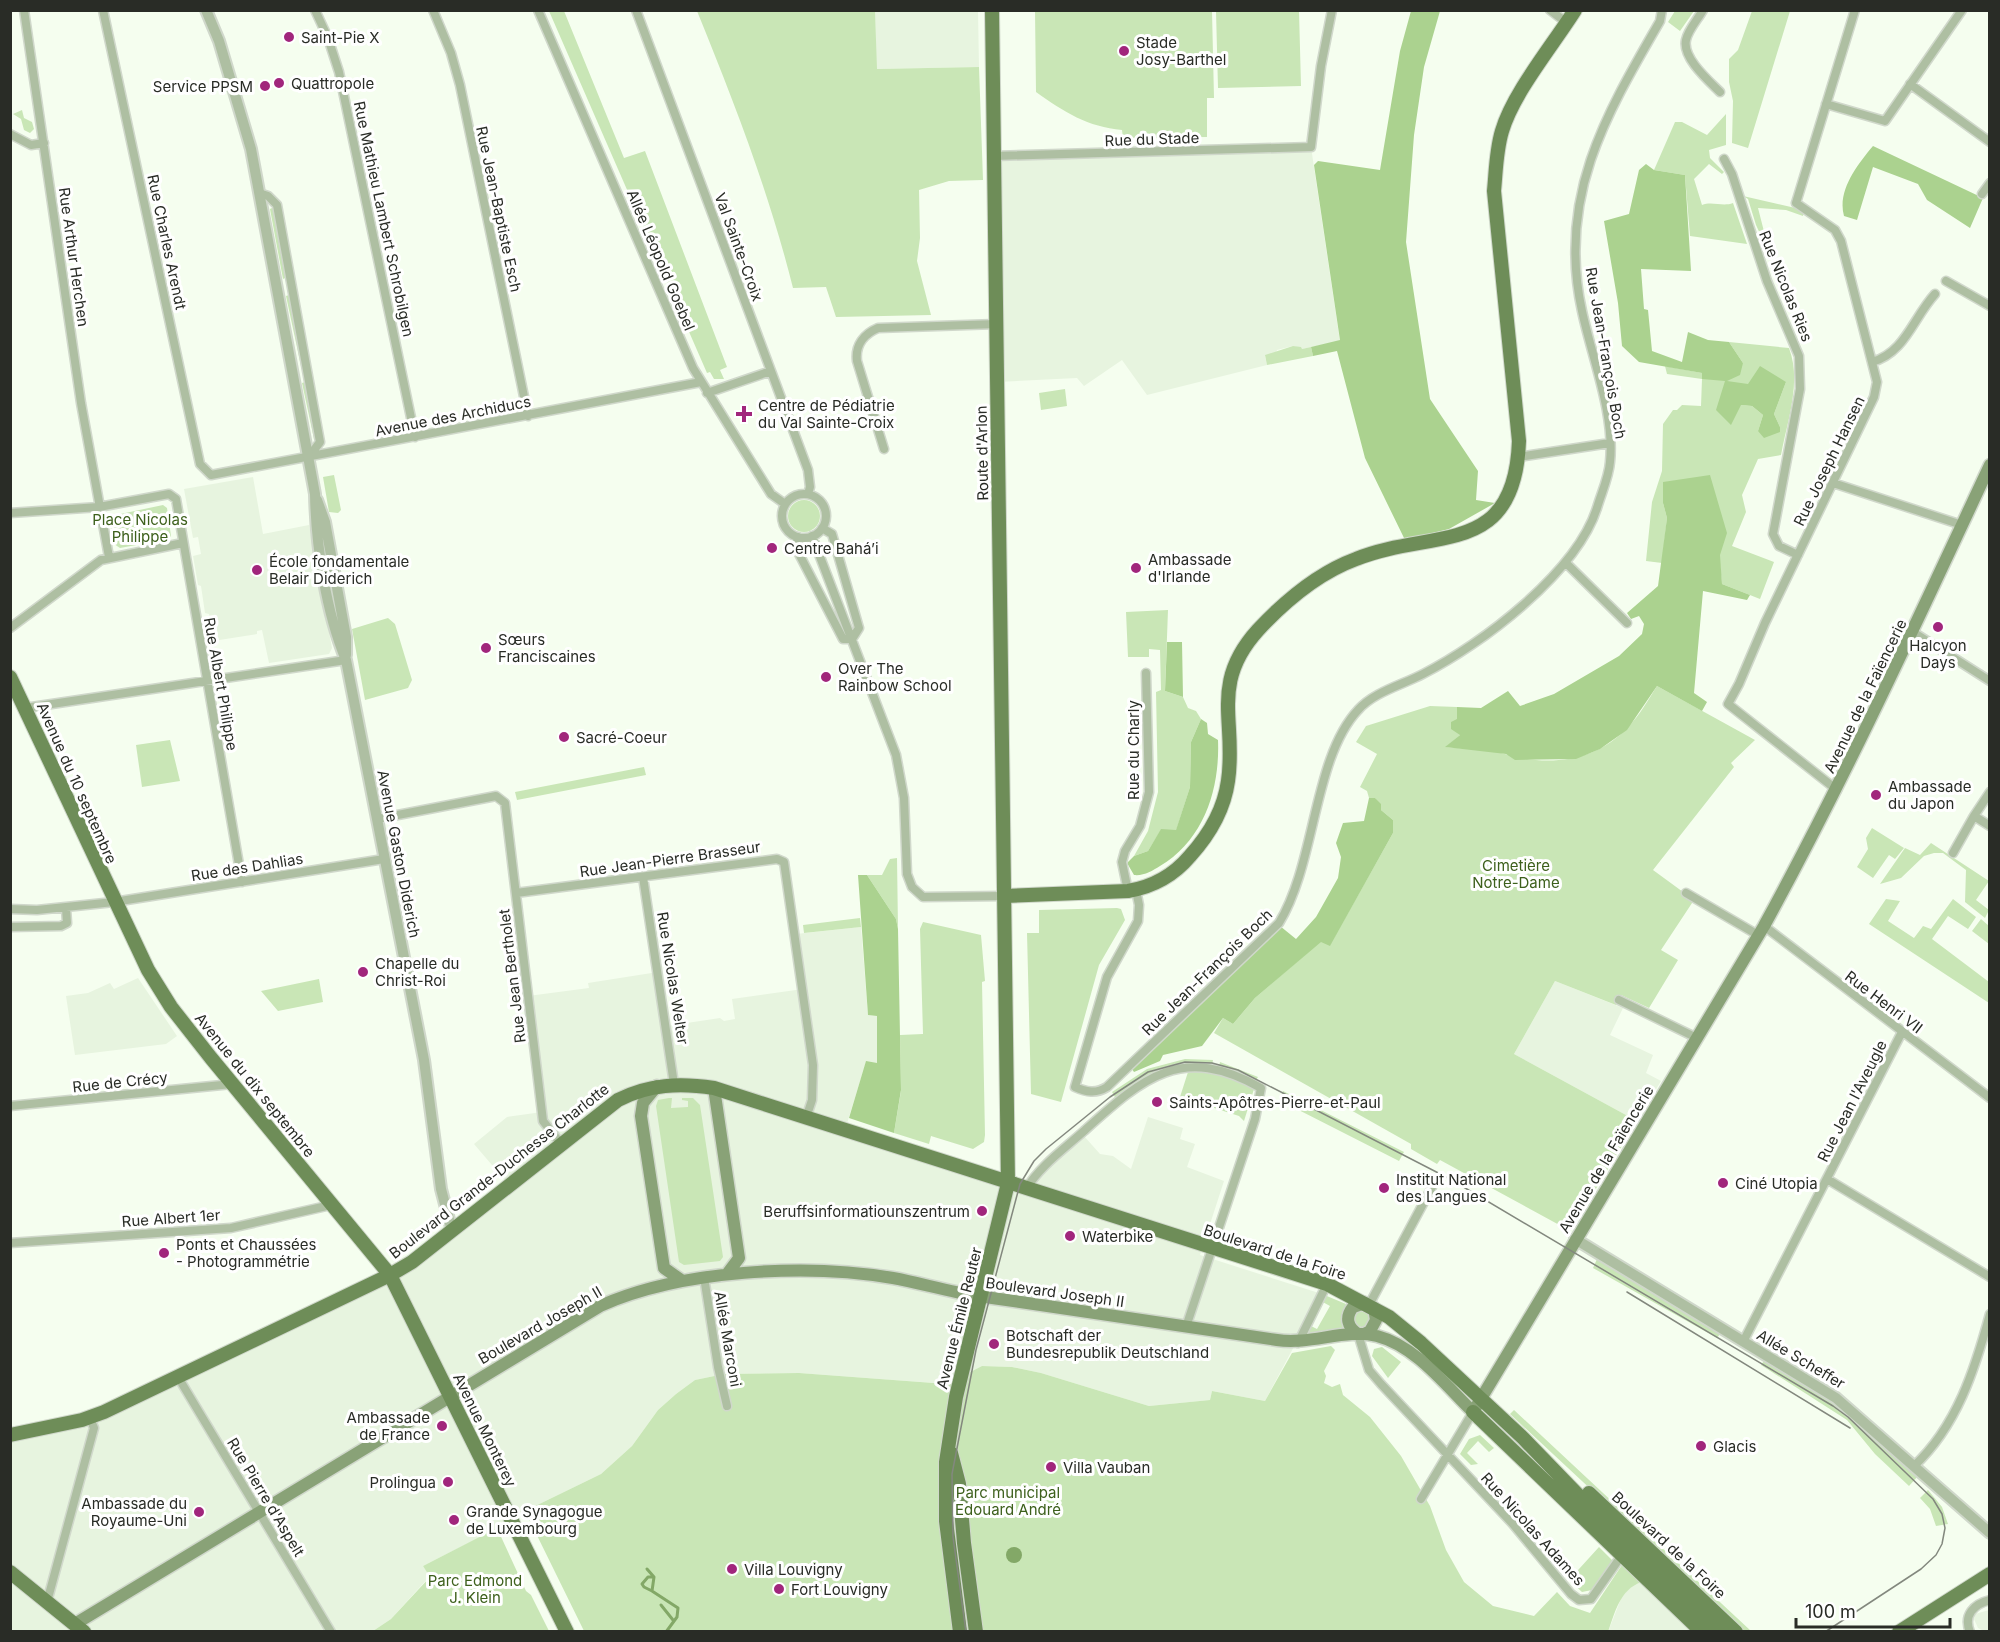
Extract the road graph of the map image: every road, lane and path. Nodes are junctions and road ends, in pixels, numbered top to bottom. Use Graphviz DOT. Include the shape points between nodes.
graph roads {
  1 [pos="24,10"];
  2 [pos="103,10"];
  3 [pos="206,10"];
  4 [pos="315,10"];
  5 [pos="433,10"];
  6 [pos="538,10"];
  7 [pos="636,10"];
  8 [pos="992,10"];
  9 [pos="1332,10"];
  10 [pos="1550,10"];
  11 [pos="1575,10"];
  12 [pos="1662,10"];
  13 [pos="1703,10"];
  14 [pos="1855,10"];
  15 [pos="1962,10"];
  16 [pos="1567,23"];
  17 [pos="1910,84"];
  18 [pos="1720,92"];
  19 [pos="1826,104"];
  20 [pos="10,134"];
  21 [pos="1989,141"];
  22 [pos="44,143"];
  23 [pos="994,156"];
  24 [pos="1724,159"];
  25 [pos="1989,183"];
  26 [pos="260,193"];
  27 [pos="1982,194"];
  28 [pos="1946,281"];
  29 [pos="291,285"];
  30 [pos="277,288"];
  31 [pos="1935,294"];
  32 [pos="1989,306"];
  33 [pos="997,324"];
  34 [pos="1872,362"];
  35 [pos="771,370"];
  36 [pos="308,371"];
  37 [pos="293,374"];
  38 [pos="701,382"];
  39 [pos="707,393"];
  40 [pos="528,416"];
  41 [pos="415,437"];
  42 [pos="1610,443"];
  43 [pos="884,449"];
  44 [pos="1518,457"];
  45 [pos="308,458"];
  46 [pos="1989,465"];
  47 [pos="211,475"];
  48 [pos="1833,483"];
  49 [pos="808,494"];
  50 [pos="785,504"];
  51 [pos="99,507"];
  52 [pos="10,513"];
  53 [pos="1962,525"];
  54 [pos="822,528"];
  55 [pos="812,536"];
  56 [pos="798,537"];
  57 [pos="183,543"];
  58 [pos="1798,555"];
  59 [pos="108,557"];
  60 [pos="1566,563"];
  61 [pos="1627,623"];
  62 [pos="10,628"];
  63 [pos="1913,632"];
  64 [pos="852,639"];
  65 [pos="346,660"];
  66 [pos="1146,673"];
  67 [pos="10,677"];
  68 [pos="207,680"];
  69 [pos="1989,681"];
  70 [pos="25,708"];
  71 [pos="1837,790"];
  72 [pos="1989,792"];
  73 [pos="1974,816"];
  74 [pos="376,819"];
  75 [pos="1989,826"];
  76 [pos="1953,853"];
  77 [pos="384,859"];
  78 [pos="643,877"];
  79 [pos="242,882"];
  80 [pos="1132,891"];
  81 [pos="516,893"];
  82 [pos="1686,893"];
  83 [pos="1004,896"];
  84 [pos="114,902"];
  85 [pos="66,908"];
  86 [pos="10,909"];
  87 [pos="10,927"];
  88 [pos="1761,931"];
  89 [pos="1619,1000"];
  90 [pos="1902,1032"];
  91 [pos="1697,1038"];
  92 [pos="232,1084"];
  93 [pos="674,1084"];
  94 [pos="657,1086"];
  95 [pos="1075,1087"];
  96 [pos="714,1088"];
  97 [pos="1989,1098"];
  98 [pos="10,1106"];
  99 [pos="806,1118"];
  100 [pos="561,1144"];
  101 [pos="1827,1179"];
  102 [pos="1008,1182"];
  103 [pos="1432,1187"];
  104 [pos="1026,1189"];
  105 [pos="332,1205"];
  106 [pos="452,1231"];
  107 [pos="1575,1239"];
  108 [pos="10,1243"];
  109 [pos="1212,1248"];
  110 [pos="727,1274"];
  111 [pos="390,1275"];
  112 [pos="704,1277"];
  113 [pos="1989,1277"];
  114 [pos="681,1280"];
  115 [pos="1327,1284"];
  116 [pos="981,1296"];
  117 [pos="1369,1305"];
  118 [pos="1989,1314"];
  119 [pos="1186,1327"];
  120 [pos="1361,1334"];
  121 [pos="1743,1342"];
  122 [pos="1298,1343"];
  123 [pos="178,1377"];
  124 [pos="450,1395"];
  125 [pos="1480,1399"];
  126 [pos="727,1406"];
  127 [pos="1473,1412"];
  128 [pos="90,1418"];
  129 [pos="10,1435"];
  130 [pos="1523,1438"];
  131 [pos="949,1439"];
  132 [pos="1509,1446"];
  133 [pos="1448,1454"];
  134 [pos="1914,1466"];
  135 [pos="1421,1499"];
  136 [pos="259,1511"];
  137 [pos="1611,1529"];
  138 [pos="1989,1533"];
  139 [pos="1622,1555"];
  140 [pos="10,1572"];
  141 [pos="1989,1574"];
  142 [pos="1989,1600"];
  143 [pos="47,1602"];
  144 [pos="80,1628"];
  145 [pos="330,1632"];
  146 [pos="567,1632"];
  147 [pos="960,1632"];
  148 [pos="976,1632"];
  149 [pos="1702,1632"];
  150 [pos="1720,1632"];
  151 [pos="1736,1632"];
  152 [pos="1899,1632"];
  153 [pos="1970,1632"];
  1 -- 22 [label="street, Rue Arthur Herchen"];
  2 -- 47 [label="street, Rue Charles Arendt" via="200,464"];
  3 -- 26 [label="street, Avenue Gaston Diderich" via="239,105"];
  4 -- 41 [label="street, Rue Mathieu Lambert Schrobilgen" via="339,72"];
  5 -- 40 [label="street, Rue Jean-Baptiste Esch" via="460,85"];
  6 -- 38 [label="street, Allée Léopold Goebel"];
  7 -- 35 [label="street, Val Sainte-Croix"];
  8 -- 23 [label="main road, Route d'Arlon"];
  9 -- 23 [label="street, Rue du Stade" via="1311,147"];
  10 -- 16 [label="street"];
  11 -- 16 [label="main road"];
  12 -- 42 [label="street, Rue Jean-François Boch" via="1660,21 1614,103 1578,198 1576,272 1582,313 1601,381"];
  13 -- 18 [label="street" via="1686,47 1703,75"];
  14 -- 19 [label="street"];
  15 -- 17 [label="street"];
  16 -- 44 [label="main road" via="1519,96 1503,129 1497,155 1494,191"];
  17 -- 19 [label="street" via="1885,121"];
  17 -- 21 [label="street"];
  19 -- 34 [label="street, Rue Joseph Hansen" via="1796,204 1835,230 1841,241"];
  20 -- 22 [label="street" via="31,145"];
  22 -- 51 [label="street, Rue Arthur Herchen"];
  23 -- 33 [label="main road, Route d'Arlon"];
  24 -- 58 [label="street, Rue Nicolas Ries" via="1767,281 1799,356 1800,389 1773,534 1779,546"];
  25 -- 27 [label="street"];
  26 -- 29 [label="street, Avenue Gaston Diderich" via="277,205"];
  26 -- 30 [label="street, Avenue Gaston Diderich"];
  28 -- 32 [label="street"];
  29 -- 30 [label="street"];
  29 -- 36 [label="street, Avenue Gaston Diderich"];
  30 -- 37 [label="street, Avenue Gaston Diderich"];
  31 -- 34 [label="street" via="1897,350"];
  33 -- 43 [label="street" via="878,328 863,337 857,361"];
  33 -- 83 [label="main road, Route d'Arlon"];
  34 -- 48 [label="street, Rue Joseph Hansen" via="1877,382 1874,397"];
  35 -- 39 [label="street"];
  35 -- 49 [label="street, Val Sainte-Croix" via="810,477"];
  36 -- 37 [label="street"];
  36 -- 45 [label="street, Avenue Gaston Diderich" via="320,442"];
  37 -- 45 [label="street, Avenue Gaston Diderich"];
  38 -- 39 [label="street, Allée Léopold Goebel"];
  38 -- 40 [label="street, Avenue des Archiducs"];
  39 -- 50 [label="street, Allée Léopold Goebel" via="771,494"];
  40 -- 41 [label="street, Avenue des Archiducs"];
  41 -- 45 [label="street, Avenue des Archiducs"];
  42 -- 44 [label="street"];
  42 -- 60 [label="street, Rue Jean-François Boch" via="1610,464 1596,513"];
  44 -- 80 [label="main road" via="1510,490 1499,509 1479,527 1449,539 1374,553 1338,566 1276,611 1243,652 1232,674 1226,703 1230,761 1225,795 1210,831 1172,873"];
  45 -- 47 [label="street, Avenue des Archiducs"];
  45 -- 65 [label="street, Avenue Gaston Diderich" via="315,494 315,525 333,621"];
  46 -- 53 [label="main road, Avenue de la Faïencerie"];
  48 -- 53 [label="street"];
  48 -- 58 [label="street, Rue Joseph Hansen"];
  49 -- 50 [label="street" via="795,495"];
  49 -- 54 [label="street" via="822,504"];
  50 -- 56 [label="street" via="782,520"];
  51 -- 52 [label="street"];
  51 -- 57 [label="street, Rue Albert Philippe" via="169,494 176,499"];
  51 -- 59 [label="street"];
  53 -- 63 [label="main road, Avenue de la Faïencerie"];
  54 -- 55 [label="street"];
  54 -- 64 [label="street" via="832,534 859,628"];
  55 -- 56 [label="street"];
  55 -- 64 [label="street"];
  56 -- 64 [label="street" via="796,548 843,639"];
  57 -- 59 [label="street"];
  57 -- 68 [label="street, Rue Albert Philippe"];
  58 -- 71 [label="street, Rue Joseph Hansen" via="1728,704"];
  59 -- 62 [label="street"];
  60 -- 61 [label="street"];
  60 -- 95 [label="street, Rue Jean-François Boch" via="1550,581 1460,654 1372,698 1358,709 1333,754 1295,891 1279,923 1107,1087 1093,1092"];
  63 -- 69 [label="street"];
  63 -- 71 [label="main road, Avenue de la Faïencerie"];
  64 -- 83 [label="street" via="896,755 904,798 907,874 912,887 923,897"];
  65 -- 68 [label="street"];
  65 -- 74 [label="street, Avenue Gaston Diderich"];
  66 -- 80 [label="street, Rue du Charly" via="1149,792 1140,826 1122,862"];
  67 -- 70 [label="main road, Avenue du 10 septembre"];
  68 -- 70 [label="street"];
  68 -- 79 [label="street, Rue Albert Philippe"];
  70 -- 84 [label="main road, Avenue du 10 septembre"];
  71 -- 88 [label="main road, Avenue de la Faïencerie"];
  72 -- 73 [label="street"];
  73 -- 75 [label="street"];
  73 -- 76 [label="street"];
  74 -- 77 [label="street, Avenue Gaston Diderich"];
  74 -- 81 [label="street, Rue Jean Bertholet" via="470,800 496,796 502,799 506,803"];
  77 -- 79 [label="street, Rue des Dahlias"];
  77 -- 106 [label="street, Avenue Gaston Diderich" via="424,1060 441,1189"];
  78 -- 81 [label="street, Rue Jean-Pierre Brasseur"];
  78 -- 93 [label="street, Rue Nicolas Welter"];
  78 -- 99 [label="street, Rue Jean-Pierre Brasseur" via="777,859 784,862 813,1065 813,1093"];
  79 -- 84 [label="street, Rue des Dahlias"];
  80 -- 83 [label="main road"];
  80 -- 95 [label="street, Rue du Charly" via="1139,905 1137,921 1107,977"];
  81 -- 100 [label="street, Rue Jean Bertholet" via="543,1121"];
  82 -- 88 [label="street"];
  83 -- 102 [label="main road, Route d'Arlon"];
  84 -- 85 [label="street, Rue des Dahlias"];
  84 -- 92 [label="main road, Avenue du dix septembre" via="171,1006"];
  85 -- 86 [label="street, Rue des Dahlias"];
  85 -- 87 [label="street" via="67,923 62,926"];
  88 -- 90 [label="street, Rue Henri VII"];
  88 -- 91 [label="main road, Avenue de la Faïencerie"];
  89 -- 91 [label="street"];
  90 -- 97 [label="street, Rue Henri VII"];
  90 -- 101 [label="street, Rue Jean l'Aveugle"];
  91 -- 107 [label="main road, Avenue de la Faïencerie"];
  92 -- 98 [label="street, Rue de Crécy"];
  92 -- 105 [label="main road, Avenue du dix septembre"];
  93 -- 94 [label="main road, Boulevard Grande-Duchesse Charlotte"];
  93 -- 96 [label="main road, Boulevard Grande-Duchesse Charlotte"];
  94 -- 100 [label="main road, Boulevard Grande-Duchesse Charlotte" via="618,1100"];
  94 -- 114 [label="main road" via="644,1103 641,1116 664,1268"];
  96 -- 99 [label="main road, Boulevard Grande-Duchesse Charlotte"];
  96 -- 110 [label="main road" via="739,1258"];
  99 -- 102 [label="main road, Boulevard Grande-Duchesse Charlotte"];
  100 -- 106 [label="main road, Boulevard Grande-Duchesse Charlotte"];
  101 -- 113 [label="street"];
  101 -- 121 [label="street, Rue Jean l'Aveugle"];
  102 -- 104 [label="main road, Boulevard Grande-Duchesse Charlotte"];
  102 -- 116 [label="main road, Avenue Émile Reuter"];
  103 -- 117 [label="street"];
  104 -- 109 [label="main road, Boulevard de la Foire"];
  104 -- 109 [label="street" via="1043,1167 1140,1084 1177,1069 1229,1072 1261,1088 1255,1119"];
  105 -- 108 [label="street, Rue Albert 1er" via="231,1228"];
  105 -- 111 [label="main road, Avenue du dix septembre"];
  106 -- 111 [label="main road, Boulevard Grande-Duchesse Charlotte"];
  107 -- 121 [label="street, Allée Scheffer"];
  107 -- 125 [label="main road, Avenue de la Faïencerie"];
  109 -- 115 [label="main road, Boulevard de la Foire"];
  109 -- 119 [label="street"];
  110 -- 112 [label="main road, Boulevard Joseph II"];
  110 -- 116 [label="main road, Boulevard Joseph II" via="832,1273 891,1278"];
  111 -- 123 [label="main road, Boulevard Grande-Duchesse Charlotte"];
  111 -- 124 [label="main road, Avenue Monterey"];
  112 -- 114 [label="main road, Boulevard Joseph II"];
  112 -- 126 [label="street, Allée Marconi"];
  114 -- 124 [label="main road, Boulevard Joseph II" via="600,1306"];
  115 -- 117 [label="main road, Boulevard de la Foire"];
  115 -- 122 [label="street"];
  116 -- 119 [label="main road, Boulevard Joseph II"];
  116 -- 131 [label="main road, Avenue Émile Reuter"];
  117 -- 120 [label="main road" via="1376,1320 1370,1331"];
  117 -- 120 [label="main road" via="1353,1307 1347,1318 1348,1325"];
  117 -- 125 [label="main road, Boulevard de la Foire" via="1405,1329"];
  118 -- 134 [label="street" via="1977,1360 1942,1437"];
  119 -- 122 [label="main road, Boulevard Joseph II"];
  120 -- 122 [label="main road, Boulevard Joseph II"];
  120 -- 127 [label="main road, Boulevard Joseph II" via="1393,1341 1406,1349"];
  120 -- 133 [label="street, Rue Nicolas Adames" via="1370,1370"];
  121 -- 134 [label="street, Allée Scheffer" via="1836,1398"];
  123 -- 128 [label="main road, Boulevard Grande-Duchesse Charlotte"];
  123 -- 136 [label="street, Rue Pierre d'Aspelt"];
  124 -- 136 [label="main road, Boulevard Joseph II"];
  124 -- 146 [label="main road, Avenue Monterey"];
  125 -- 127 [label="main road, Avenue de la Faïencerie"];
  125 -- 130 [label="main road, Boulevard de la Foire"];
  127 -- 132 [label="main road, Boulevard de la Foire"];
  127 -- 133 [label="street"];
  128 -- 129 [label="main road, Boulevard Grande-Duchesse Charlotte"];
  128 -- 143 [label="street" via="94,1427"];
  130 -- 137 [label="main road, Boulevard de la Foire"];
  130 -- 151 [label="main road, Boulevard de la Foire" via="1573,1478"];
  131 -- 147 [label="main road, Avenue Émile Reuter" via="946,1521"];
  131 -- 148 [label="main road, Avenue Émile Reuter" via="960,1484"];
  132 -- 137 [label="main road, Boulevard de la Foire"];
  132 -- 139 [label="main road, Boulevard de la Foire"];
  133 -- 135 [label="street"];
  133 -- 139 [label="street, Rue Nicolas Adames" via="1579,1600 1595,1595"];
  134 -- 138 [label="street, Allée Scheffer"];
  136 -- 144 [label="main road, Boulevard Joseph II"];
  136 -- 145 [label="street, Rue Pierre d'Aspelt"];
  137 -- 150 [label="main road, Boulevard de la Foire"];
  139 -- 149 [label="main road, Boulevard de la Foire"];
  140 -- 143 [label="main road"];
  141 -- 152 [label="main road"];
  142 -- 153 [label="street" via="1969,1613"];
  143 -- 144 [label="main road"];
}
